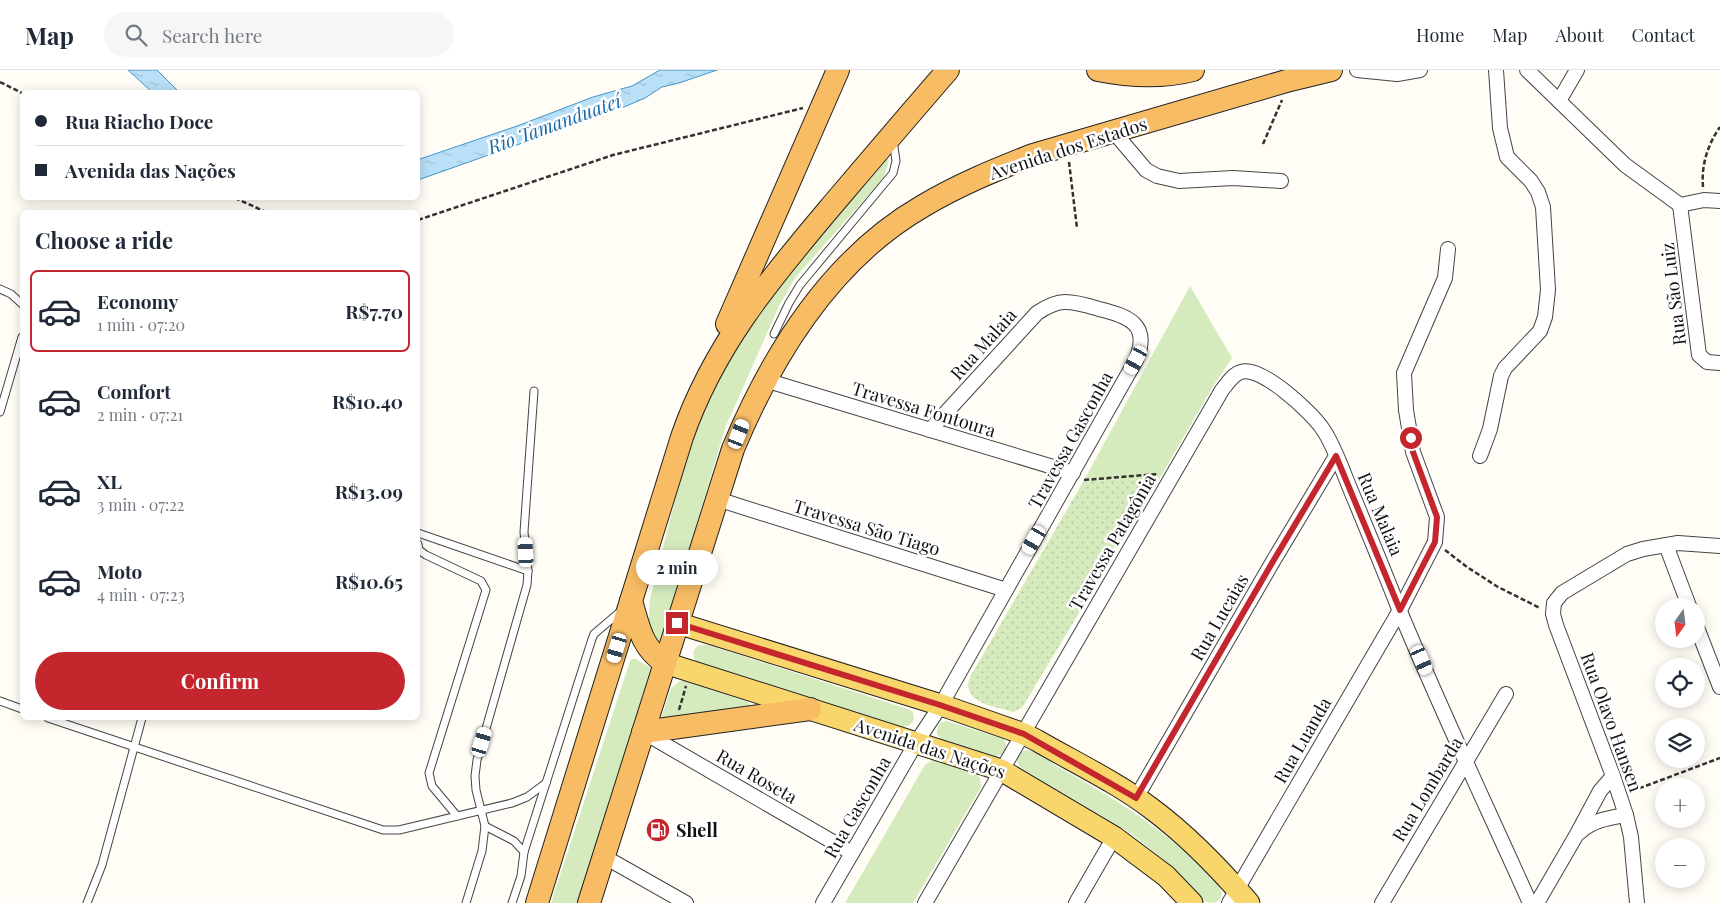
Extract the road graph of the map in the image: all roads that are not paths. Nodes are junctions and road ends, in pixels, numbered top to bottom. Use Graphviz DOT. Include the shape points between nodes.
graph roads {
  1 [pos="838,70"];
  2 [pos="948,70"];
  3 [pos="1098,70"];
  4 [pos="1332,70"];
  5 [pos="1357,70"];
  6 [pos="1420,70"];
  7 [pos="1496,70"];
  8 [pos="1528,70"];
  9 [pos="1578,70"];
  10 [pos="1189,71"];
  11 [pos="1559,101"];
  12 [pos="1113,131"];
  13 [pos="892,135"];
  14 [pos="1281,181"];
  15 [pos="1720,201"];
  16 [pos="1680,205"];
  17 [pos="1448,249"];
  18 [pos="0,290"];
  19 [pos="20,302"];
  20 [pos="1132,320"];
  21 [pos="774,334"];
  22 [pos="20,344"];
  23 [pos="1720,363"];
  24 [pos="713,365"];
  25 [pos="1238,373"];
  26 [pos="764,380"];
  27 [pos="534,391"];
  28 [pos="0,412"];
  29 [pos="930,430"];
  30 [pos="1336,456"];
  31 [pos="1480,456"];
  32 [pos="1073,473"];
  33 [pos="717,499"];
  34 [pos="420,536"];
  35 [pos="1666,545"];
  36 [pos="1720,546"];
  37 [pos="420,551"];
  38 [pos="528,571"];
  39 [pos="1006,590"];
  40 [pos="1686,598"];
  41 [pos="631,601"];
  42 [pos="1400,610"];
  43 [pos="677,623"];
  44 [pos="1705,648"];
  45 [pos="665,662"];
  46 [pos="1720,687"];
  47 [pos="1506,694"];
  48 [pos="0,701"];
  49 [pos="940,705"];
  50 [pos="20,708"];
  51 [pos="810,709"];
  52 [pos="54,720"];
  53 [pos="141,720"];
  54 [pos="643,732"];
  55 [pos="1024,734"];
  56 [pos="916,743"];
  57 [pos="133,746"];
  58 [pos="1466,761"];
  59 [pos="1001,770"];
  60 [pos="1613,776"];
  61 [pos="546,783"];
  62 [pos="1136,798"];
  63 [pos="482,810"];
  64 [pos="1626,814"];
  65 [pos="457,816"];
  66 [pos="485,826"];
  67 [pos="1577,834"];
  68 [pos="1114,837"];
  69 [pos="524,852"];
  70 [pos="852,854"];
  71 [pos="603,856"];
  72 [pos="1238,899"];
  73 [pos="87,903"];
  74 [pos="466,903"];
  75 [pos="512,903"];
  76 [pos="537,903"];
  77 [pos="588,903"];
  78 [pos="686,903"];
  79 [pos="823,903"];
  80 [pos="925,903"];
  81 [pos="1076,903"];
  82 [pos="1192,903"];
  83 [pos="1382,903"];
  84 [pos="1530,903"];
  85 [pos="1537,903"];
  86 [pos="1637,903"];
  1 -- 24 [label="highway" via="731,312"];
  2 -- 13 [label="highway"];
  3 -- 10 [label="highway" via="1157,75"];
  4 -- 12 [label="highway, Avenida dos Estados"];
  5 -- 6 [label="street" via="1397,74"];
  7 -- 31 [label="street" via="1496,98 1506,157 1531,181 1542,207 1548,290 1540,330 1501,376 1490,429"];
  8 -- 11 [label="street"];
  9 -- 11 [label="street"];
  11 -- 16 [label="street" via="1625,165"];
  12 -- 14 [label="street" via="1146,170 1157,176 1179,180 1234,178"];
  12 -- 26 [label="highway, Avenida dos Estados" via="1010,164 922,206 871,243 835,279 796,326"];
  13 -- 21 [label="lane" via="896,161 893,173 800,285"];
  13 -- 24 [label="highway" via="772,277"];
  15 -- 16 [label="street" via="1704,200"];
  16 -- 23 [label="street, Rua São Luiz" via="1699,355 1707,362"];
  17 -- 42 [label="street, Rua Luanda" via="1445,278 1404,373 1413,452 1437,517 1435,542"];
  18 -- 19 [label="lane"];
  20 -- 29 [label="street, Rua Malaia" via="1075,303 1046,307"];
  20 -- 32 [label="street, Travessa Gasconha" via="1141,338 1139,352"];
  22 -- 28 [label="lane"];
  24 -- 41 [label="highway" via="688,419"];
  25 -- 30 [label="street, Rua Malaia" via="1263,376 1289,395 1323,428"];
  25 -- 55 [label="street, Travessa Patagônia" via="1222,390"];
  26 -- 29 [label="street, Travessa Fontoura"];
  26 -- 33 [label="highway, Avenida dos Estados" via="733,448"];
  27 -- 38 [label="lane" via="524,532"];
  29 -- 32 [label="street, Travessa Fontoura"];
  30 -- 42 [label="street, Rua Malaia"];
  30 -- 62 [label="street, Rua Lucaias"];
  32 -- 39 [label="street, Travessa Gasconha"];
  33 -- 39 [label="street, Travessa São Tiago"];
  33 -- 43 [label="highway, Avenida dos Estados"];
  34 -- 38 [label="lane"];
  35 -- 36 [label="street"];
  35 -- 40 [label="street"];
  35 -- 60 [label="street, Rua Olavo Hansen" via="1627,554 1572,587 1554,604 1553,614"];
  37 -- 65 [label="lane" via="481,581 486,590 429,774 432,786"];
  38 -- 63 [label="lane" via="523,601 477,760 476,783"];
  39 -- 49 [label="street, Travessa Gasconha"];
  41 -- 45 [label="highway" via="645,644"];
  41 -- 61 [label="lane" via="594,634"];
  41 -- 76 [label="highway"];
  42 -- 58 [label="street, Rua Malaia"];
  42 -- 72 [label="street, Rua Luanda"];
  43 -- 45 [label="highway, Avenida dos Estados"];
  43 -- 49 [label="main road"];
  44 -- 46 [label="street"];
  45 -- 51 [label="main road, Avenida das Nações"];
  45 -- 54 [label="highway, Avenida dos Estados"];
  47 -- 58 [label="street, Rua Lombarda"];
  48 -- 50 [label="lane"];
  49 -- 55 [label="main road"];
  49 -- 56 [label="street, Rua Gasconha"];
  51 -- 54 [label="highway"];
  51 -- 56 [label="main road, Avenida das Nações"];
  52 -- 57 [label="lane"];
  53 -- 57 [label="lane"];
  54 -- 70 [label="street, Rua Roseta"];
  54 -- 71 [label="highway, Avenida dos Estados"];
  55 -- 59 [label="street, Travessa Patagônia"];
  55 -- 62 [label="main road"];
  56 -- 59 [label="main road, Avenida das Nações"];
  56 -- 70 [label="street, Rua Gasconha"];
  57 -- 65 [label="lane" via="383,830 399,830"];
  57 -- 73 [label="lane" via="102,865"];
  58 -- 83 [label="street, Rua Lombarda"];
  58 -- 84 [label="street, Rua Malaia"];
  59 -- 68 [label="main road, Avenida das Nações"];
  59 -- 80 [label="street, Travessa Patagônia"];
  60 -- 64 [label="street, Rua Olavo Hansen"];
  60 -- 67 [label="street" via="1600,791"];
  61 -- 63 [label="lane" via="521,800"];
  61 -- 69 [label="lane"];
  62 -- 72 [label="main road" via="1191,842"];
  63 -- 65 [label="lane"];
  63 -- 66 [label="lane"];
  64 -- 67 [label="street" via="1600,820"];
  64 -- 86 [label="street, Rua Olavo Hansen"];
  66 -- 69 [label="lane" via="514,842"];
  66 -- 74 [label="lane" via="482,851"];
  67 -- 85 [label="street"];
  68 -- 81 [label="street"];
  68 -- 82 [label="main road, Avenida das Nações" via="1166,876"];
  69 -- 75 [label="lane" via="521,876"];
  70 -- 79 [label="street, Rua Gasconha"];
  71 -- 77 [label="highway, Avenida dos Estados"];
  71 -- 78 [label="street"];
}
